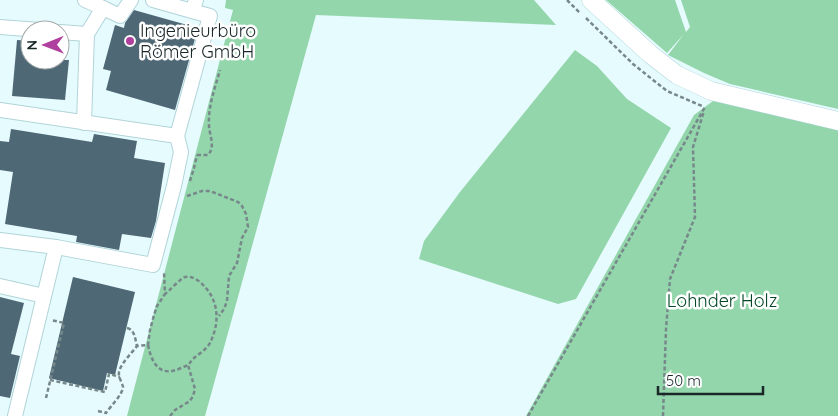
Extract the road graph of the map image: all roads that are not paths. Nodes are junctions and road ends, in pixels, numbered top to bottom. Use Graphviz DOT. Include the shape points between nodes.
graph roads {
  1 [pos="86,0"];
  2 [pos="131,0"];
  3 [pos="152,0"];
  4 [pos="591,0"];
  5 [pos="194,6"];
  6 [pos="103,8"];
  7 [pos="0,27"];
  8 [pos="20,28"];
  9 [pos="70,33"];
  10 [pos="88,34"];
  11 [pos="0,110"];
  12 [pos="838,121"];
  13 [pos="84,123"];
  14 [pos="177,136"];
  15 [pos="0,240"];
  16 [pos="56,247"];
  17 [pos="0,286"];
  18 [pos="44,296"];
  19 [pos="15,416"];
  1 -- 6 [label="lane"];
  2 -- 6 [label="lane" via="120,16"];
  3 -- 5 [label="lane"];
  4 -- 12 [label="main road" via="678,75 711,91"];
  5 -- 14 [label="lane" via="210,16"];
  6 -- 10 [label="lane"];
  7 -- 8 [label="lane"];
  9 -- 10 [label="lane"];
  10 -- 13 [label="lane"];
  11 -- 13 [label="lane"];
  13 -- 14 [label="lane"];
  14 -- 16 [label="lane" via="181,152 153,265"];
  15 -- 16 [label="lane"];
  16 -- 18 [label="lane"];
  17 -- 18 [label="lane"];
  18 -- 19 [label="lane"];
}
